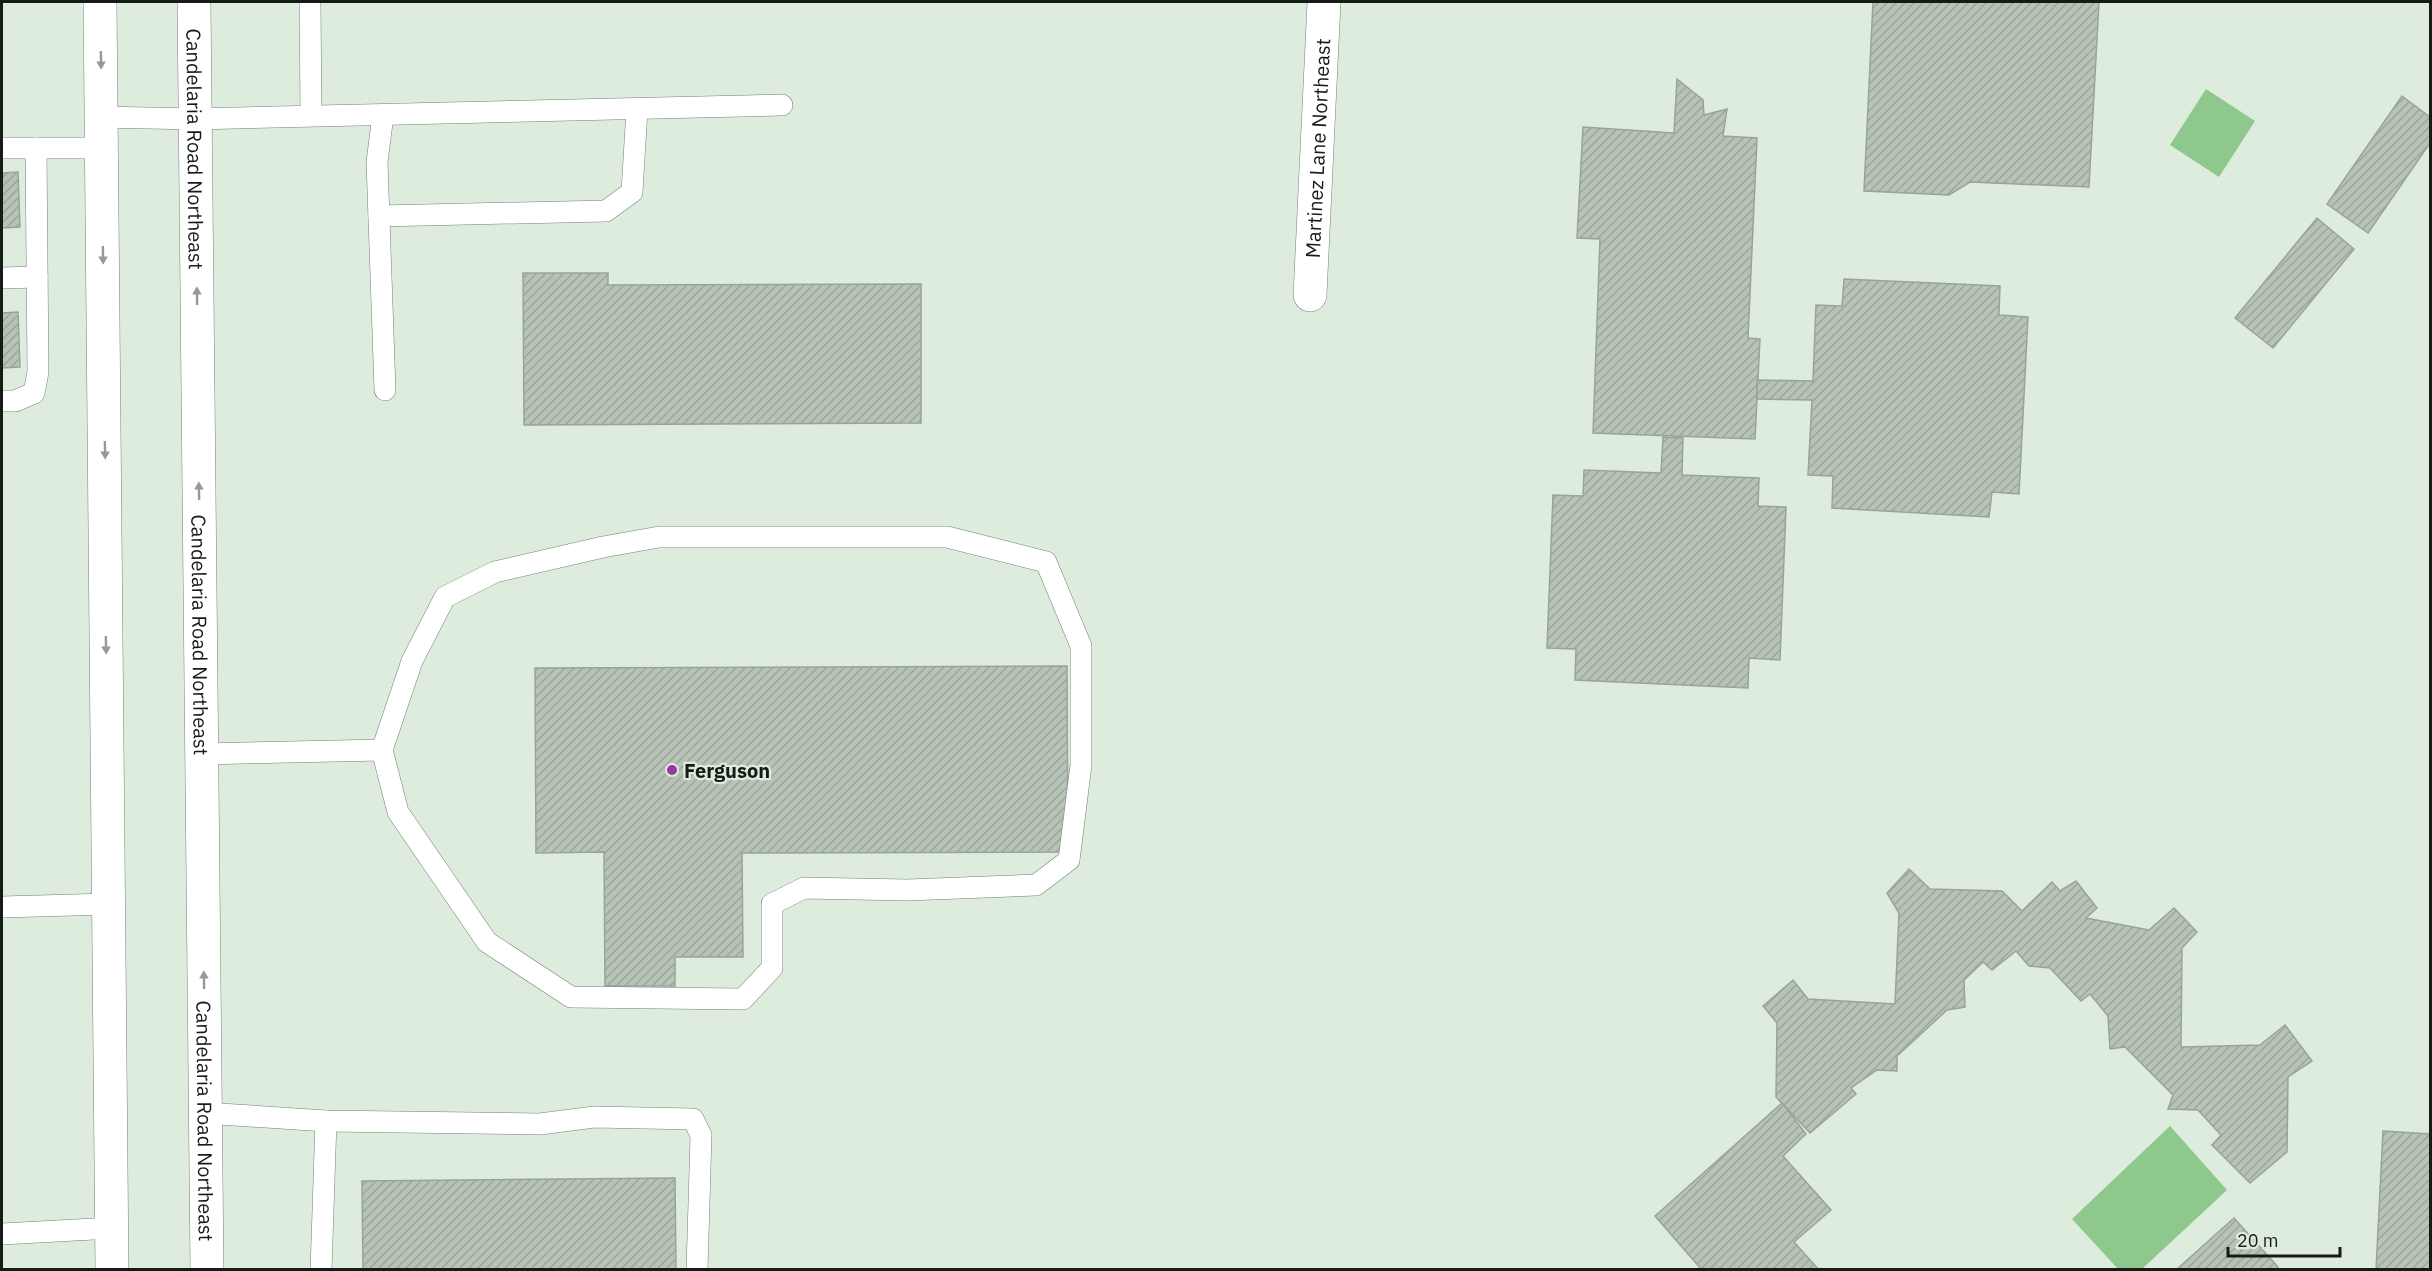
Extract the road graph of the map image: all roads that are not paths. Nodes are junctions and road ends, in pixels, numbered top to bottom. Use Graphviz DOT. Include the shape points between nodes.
graph roads {
  1 [pos="100,2"];
  2 [pos="194,2"];
  3 [pos="310,2"];
  4 [pos="1324,2"];
  5 [pos="782,105"];
  6 [pos="637,109"];
  7 [pos="311,115"];
  8 [pos="383,115"];
  9 [pos="195,119"];
  10 [pos="102,133"];
  11 [pos="36,147"];
  12 [pos="2,148"];
  13 [pos="379,216"];
  14 [pos="37,277"];
  15 [pos="2,278"];
  16 [pos="1310,295"];
  17 [pos="385,390"];
  18 [pos="2,401"];
  19 [pos="382,750"];
  20 [pos="201,754"];
  21 [pos="109,904"];
  22 [pos="2,907"];
  23 [pos="205,1113"];
  24 [pos="327,1121"];
  25 [pos="112,1228"];
  26 [pos="2,1234"];
  27 [pos="112,1269"];
  28 [pos="207,1269"];
  29 [pos="321,1269"];
  30 [pos="697,1269"];
  1 -- 10 [label="main road, one-way"];
  2 -- 9 [label="main road, Candelaria Road Northeast"];
  3 -- 7 [label="lane"];
  4 -- 16 [label="main road, Martinez Lane Northeast"];
  5 -- 6 [label="lane"];
  6 -- 8 [label="lane"];
  6 -- 13 [label="lane" via="632,192 606,211"];
  7 -- 8 [label="lane"];
  7 -- 9 [label="lane"];
  8 -- 13 [label="lane" via="377,162"];
  9 -- 10 [label="lane"];
  20 -- 9 [label="main road, Candelaria Road Northeast, one-way"];
  10 -- 11 [label="lane"];
  10 -- 21 [label="main road, one-way"];
  11 -- 12 [label="lane"];
  11 -- 14 [label="lane"];
  13 -- 17 [label="lane"];
  14 -- 15 [label="lane"];
  14 -- 18 [label="lane" via="38,372 34,393 15,401"];
  19 -- 19 [label="lane" via="412,661 445,597 495,572 658,537 946,537 1046,562 1081,646 1081,765 1069,860 1036,885 907,890 804,888 772,904 772,968 743,999 571,997 487,942 398,812"];
  19 -- 20 [label="lane"];
  23 -- 20 [label="main road, Candelaria Road Northeast, one-way"];
  21 -- 22 [label="lane"];
  21 -- 25 [label="main road"];
  23 -- 24 [label="lane"];
  23 -- 28 [label="main road, Candelaria Road Northeast"];
  24 -- 29 [label="lane"];
  24 -- 30 [label="lane" via="540,1124 594,1117 693,1119 700,1135"];
  25 -- 26 [label="lane"];
  25 -- 27 [label="main road"];
}
